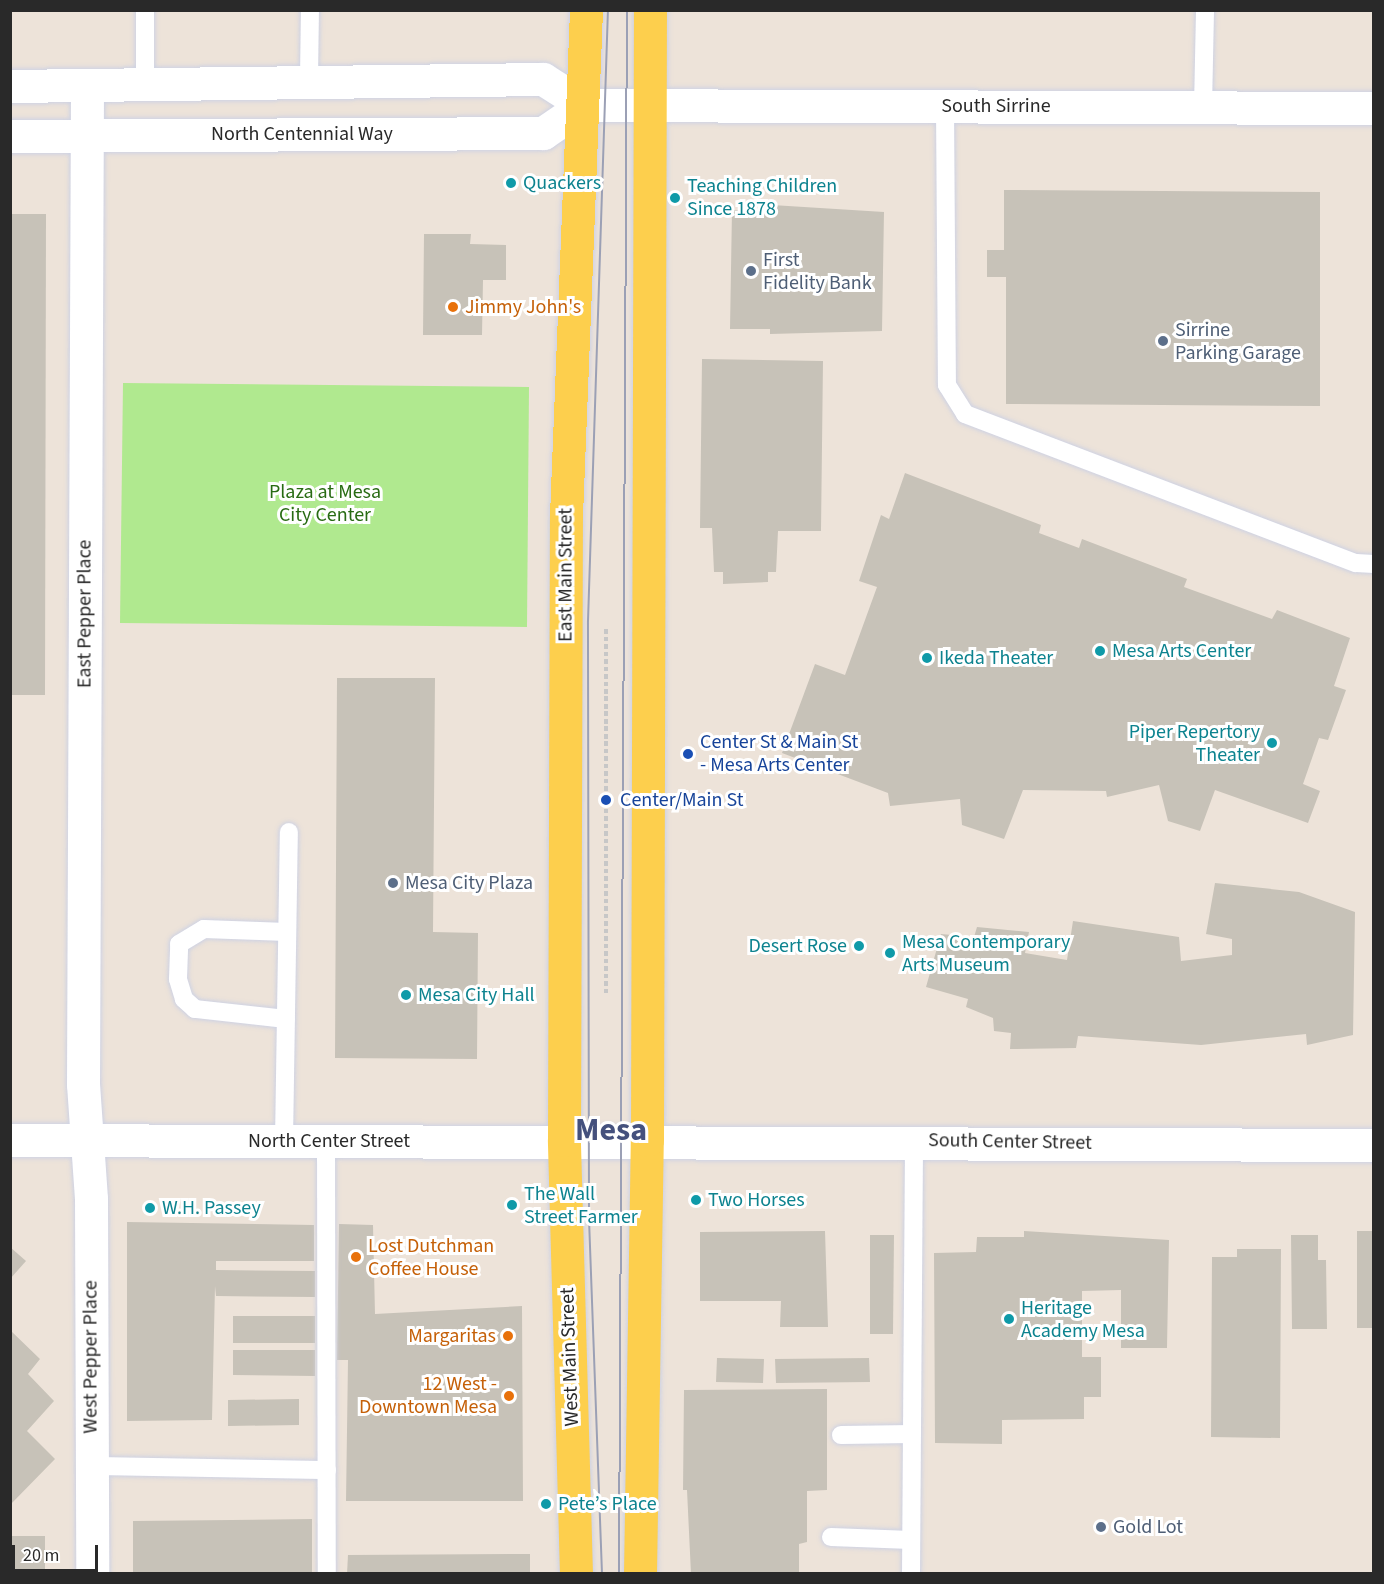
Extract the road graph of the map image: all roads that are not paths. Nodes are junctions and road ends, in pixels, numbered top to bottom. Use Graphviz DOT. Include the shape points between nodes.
graph roads {
  1 [pos="145,10"];
  2 [pos="310,10"];
  3 [pos="586,10"];
  4 [pos="650,10"];
  5 [pos="1205,10"];
  6 [pos="309,78"];
  7 [pos="10,86"];
  8 [pos="87,87"];
  9 [pos="145,87"];
  10 [pos="584,105"];
  11 [pos="634,105"];
  12 [pos="945,106"];
  13 [pos="1203,107"];
  14 [pos="1374,108"];
  15 [pos="10,136"];
  16 [pos="86,136"];
  17 [pos="1374,564"];
  18 [pos="289,832"];
  19 [pos="287,932"];
  20 [pos="286,1019"];
  21 [pos="10,1140"];
  22 [pos="564,1140"];
  23 [pos="647,1140"];
  24 [pos="87,1141"];
  25 [pos="284,1141"];
  26 [pos="326,1141"];
  27 [pos="914,1141"];
  28 [pos="1374,1145"];
  29 [pos="912,1434"];
  30 [pos="841,1436"];
  31 [pos="92,1466"];
  32 [pos="327,1470"];
  33 [pos="831,1537"];
  34 [pos="911,1540"];
  35 [pos="92,1574"];
  36 [pos="327,1574"];
  37 [pos="576,1574"];
  38 [pos="640,1574"];
  39 [pos="911,1574"];
  1 -- 9 [label="lane"];
  2 -- 6 [label="lane"];
  3 -- 10 [label="main road, East Main Street"];
  4 -- 11 [label="main road"];
  5 -- 13 [label="lane"];
  6 -- 9 [label="street"];
  6 -- 10 [label="street" via="543,79"];
  7 -- 8 [label="street"];
  8 -- 9 [label="street"];
  8 -- 16 [label="street, East Pepper Place"];
  10 -- 11 [label="street"];
  10 -- 16 [label="street, North Centennial Way" via="543,133"];
  10 -- 22 [label="main road, East Main Street" via="567,386"];
  11 -- 12 [label="street, South Sirrine"];
  11 -- 23 [label="main road"];
  12 -- 13 [label="street, South Sirrine"];
  12 -- 17 [label="lane" via="947,385 965,414 1356,563"];
  13 -- 14 [label="street, South Sirrine"];
  15 -- 16 [label="street, North Centennial Way"];
  16 -- 24 [label="street, East Pepper Place"];
  18 -- 19 [label="lane"];
  19 -- 20 [label="lane"];
  19 -- 20 [label="lane" via="204,929 179,944 178,979 195,1009"];
  20 -- 25 [label="lane"];
  21 -- 24 [label="street, North Center Street"];
  22 -- 23 [label="street, North Center Street"];
  22 -- 26 [label="street, North Center Street"];
  22 -- 37 [label="main road, West Main Street"];
  23 -- 27 [label="street, South Center Street"];
  23 -- 38 [label="main road"];
  24 -- 25 [label="street, North Center Street"];
  24 -- 31 [label="street, West Pepper Place"];
  25 -- 26 [label="street, North Center Street"];
  26 -- 32 [label="lane"];
  27 -- 28 [label="street, South Center Street"];
  27 -- 29 [label="lane"];
  29 -- 30 [label="lane"];
  29 -- 34 [label="lane"];
  31 -- 32 [label="lane"];
  31 -- 35 [label="street, West Pepper Place"];
  32 -- 36 [label="lane"];
  33 -- 34 [label="lane"];
  34 -- 39 [label="lane"];
}
